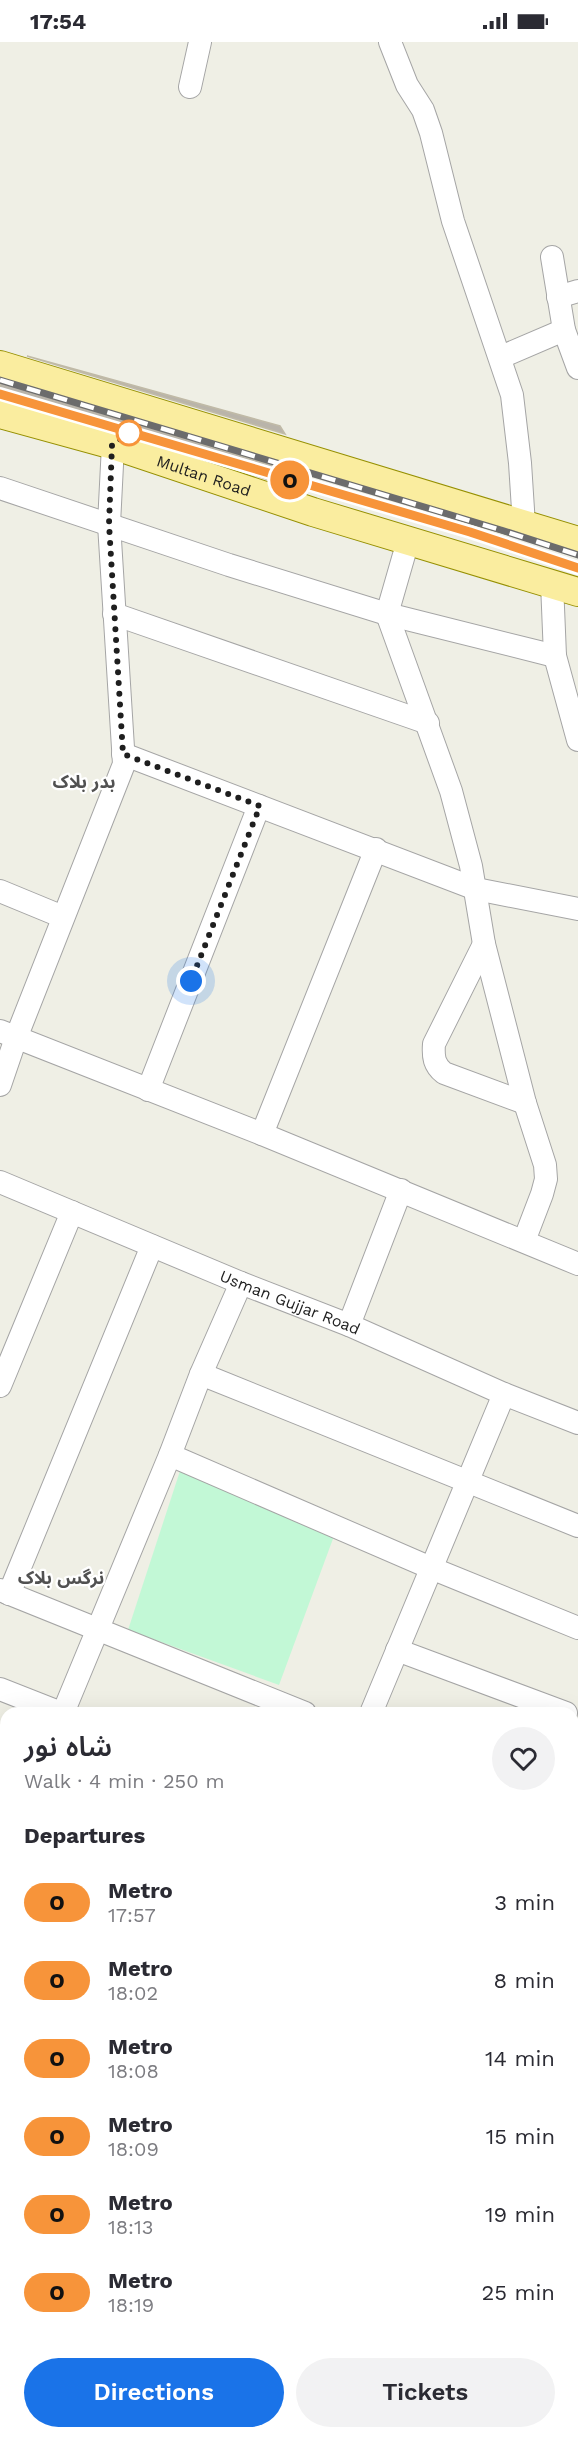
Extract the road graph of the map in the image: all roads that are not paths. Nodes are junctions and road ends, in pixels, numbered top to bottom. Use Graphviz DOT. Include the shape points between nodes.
graph roads {
  1 [pos="200,42"];
  2 [pos="390,42"];
  3 [pos="190,87"];
  4 [pos="552,257"];
  5 [pos="568,294"];
  6 [pos="564,330"];
  7 [pos="501,357"];
  8 [pos="0,365"];
  9 [pos="578,369"];
  10 [pos="0,414"];
  11 [pos="112,445"];
  12 [pos="0,488"];
  13 [pos="109,524"];
  14 [pos="524,525"];
  15 [pos="408,541"];
  16 [pos="578,541"];
  17 [pos="552,583"];
  18 [pos="578,592"];
  19 [pos="114,614"];
  20 [pos="387,614"];
  21 [pos="555,656"];
  22 [pos="428,723"];
  23 [pos="578,740"];
  24 [pos="123,754"];
  25 [pos="260,806"];
  26 [pos="376,849"];
  27 [pos="476,889"];
  28 [pos="0,891"];
  29 [pos="578,909"];
  30 [pos="63,917"];
  31 [pos="484,944"];
  32 [pos="8,1035"];
  33 [pos="0,1085"];
  34 [pos="148,1090"];
  35 [pos="525,1102"];
  36 [pos="262,1134"];
  37 [pos="0,1182"];
  38 [pos="401,1190"];
  39 [pos="72,1212"];
  40 [pos="524,1241"];
  41 [pos="152,1246"];
  42 [pos="578,1264"];
  43 [pos="241,1283"];
  44 [pos="348,1325"];
  45 [pos="201,1374"];
  46 [pos="0,1386"];
  47 [pos="504,1394"];
  48 [pos="578,1423"];
  49 [pos="170,1455"];
  50 [pos="467,1481"];
  51 [pos="578,1526"];
  52 [pos="431,1568"];
  53 [pos="5,1592"];
  54 [pos="97,1628"];
  55 [pos="578,1628"];
  56 [pos="397,1650"];
  57 [pos="0,1689"];
  58 [pos="46,1707"];
  59 [pos="64,1707"];
  60 [pos="290,1707"];
  61 [pos="373,1707"];
  62 [pos="550,1707"];
  1 -- 3 [label="street"];
  2 -- 7 [label="street" via="407,85 423,110 453,220"];
  4 -- 5 [label="street"];
  5 -- 6 [label="street"];
  6 -- 7 [label="street"];
  6 -- 9 [label="street"];
  7 -- 14 [label="street" via="512,395"];
  8 -- 14 [label="main road"];
  10 -- 11 [label="main road, Multan Road"];
  11 -- 13 [label="street"];
  11 -- 15 [label="main road, Multan Road"];
  12 -- 13 [label="street"];
  13 -- 19 [label="street"];
  13 -- 20 [label="street"];
  14 -- 16 [label="main road"];
  15 -- 17 [label="main road, Multan Road"];
  15 -- 20 [label="street"];
  17 -- 18 [label="main road, Multan Road"];
  17 -- 21 [label="street"];
  19 -- 22 [label="street"];
  19 -- 24 [label="street"];
  20 -- 21 [label="street"];
  20 -- 22 [label="street"];
  21 -- 23 [label="street"];
  22 -- 27 [label="street" via="451,791"];
  24 -- 25 [label="street"];
  24 -- 30 [label="street" via="124,764"];
  25 -- 26 [label="street"];
  25 -- 34 [label="street"];
  26 -- 27 [label="street"];
  26 -- 36 [label="street"];
  27 -- 29 [label="street"];
  27 -- 31 [label="street"];
  28 -- 30 [label="street"];
  30 -- 32 [label="street"];
  31 -- 35 [label="street"];
  31 -- 35 [label="street" via="434,1044 433,1054 444,1073"];
  32 -- 33 [label="street"];
  32 -- 34 [label="street"];
  34 -- 36 [label="street"];
  35 -- 40 [label="street" via="546,1179"];
  36 -- 38 [label="street"];
  37 -- 39 [label="street, Usman Gujjar Road"];
  38 -- 40 [label="street"];
  38 -- 44 [label="street"];
  39 -- 41 [label="street, Usman Gujjar Road"];
  39 -- 46 [label="street"];
  40 -- 42 [label="street"];
  41 -- 43 [label="street, Usman Gujjar Road"];
  41 -- 53 [label="street"];
  43 -- 44 [label="street, Usman Gujjar Road"];
  43 -- 45 [label="street"];
  44 -- 47 [label="street, Usman Gujjar Road"];
  45 -- 49 [label="street"];
  45 -- 50 [label="street"];
  47 -- 48 [label="street, Usman Gujjar Road"];
  47 -- 50 [label="street"];
  49 -- 52 [label="street"];
  49 -- 54 [label="street"];
  50 -- 51 [label="street"];
  50 -- 52 [label="street"];
  52 -- 55 [label="street"];
  52 -- 56 [label="street"];
  53 -- 54 [label="street"];
  54 -- 59 [label="street"];
  54 -- 60 [label="street"];
  56 -- 61 [label="street"];
  56 -- 62 [label="street"];
  57 -- 58 [label="street"];
}
